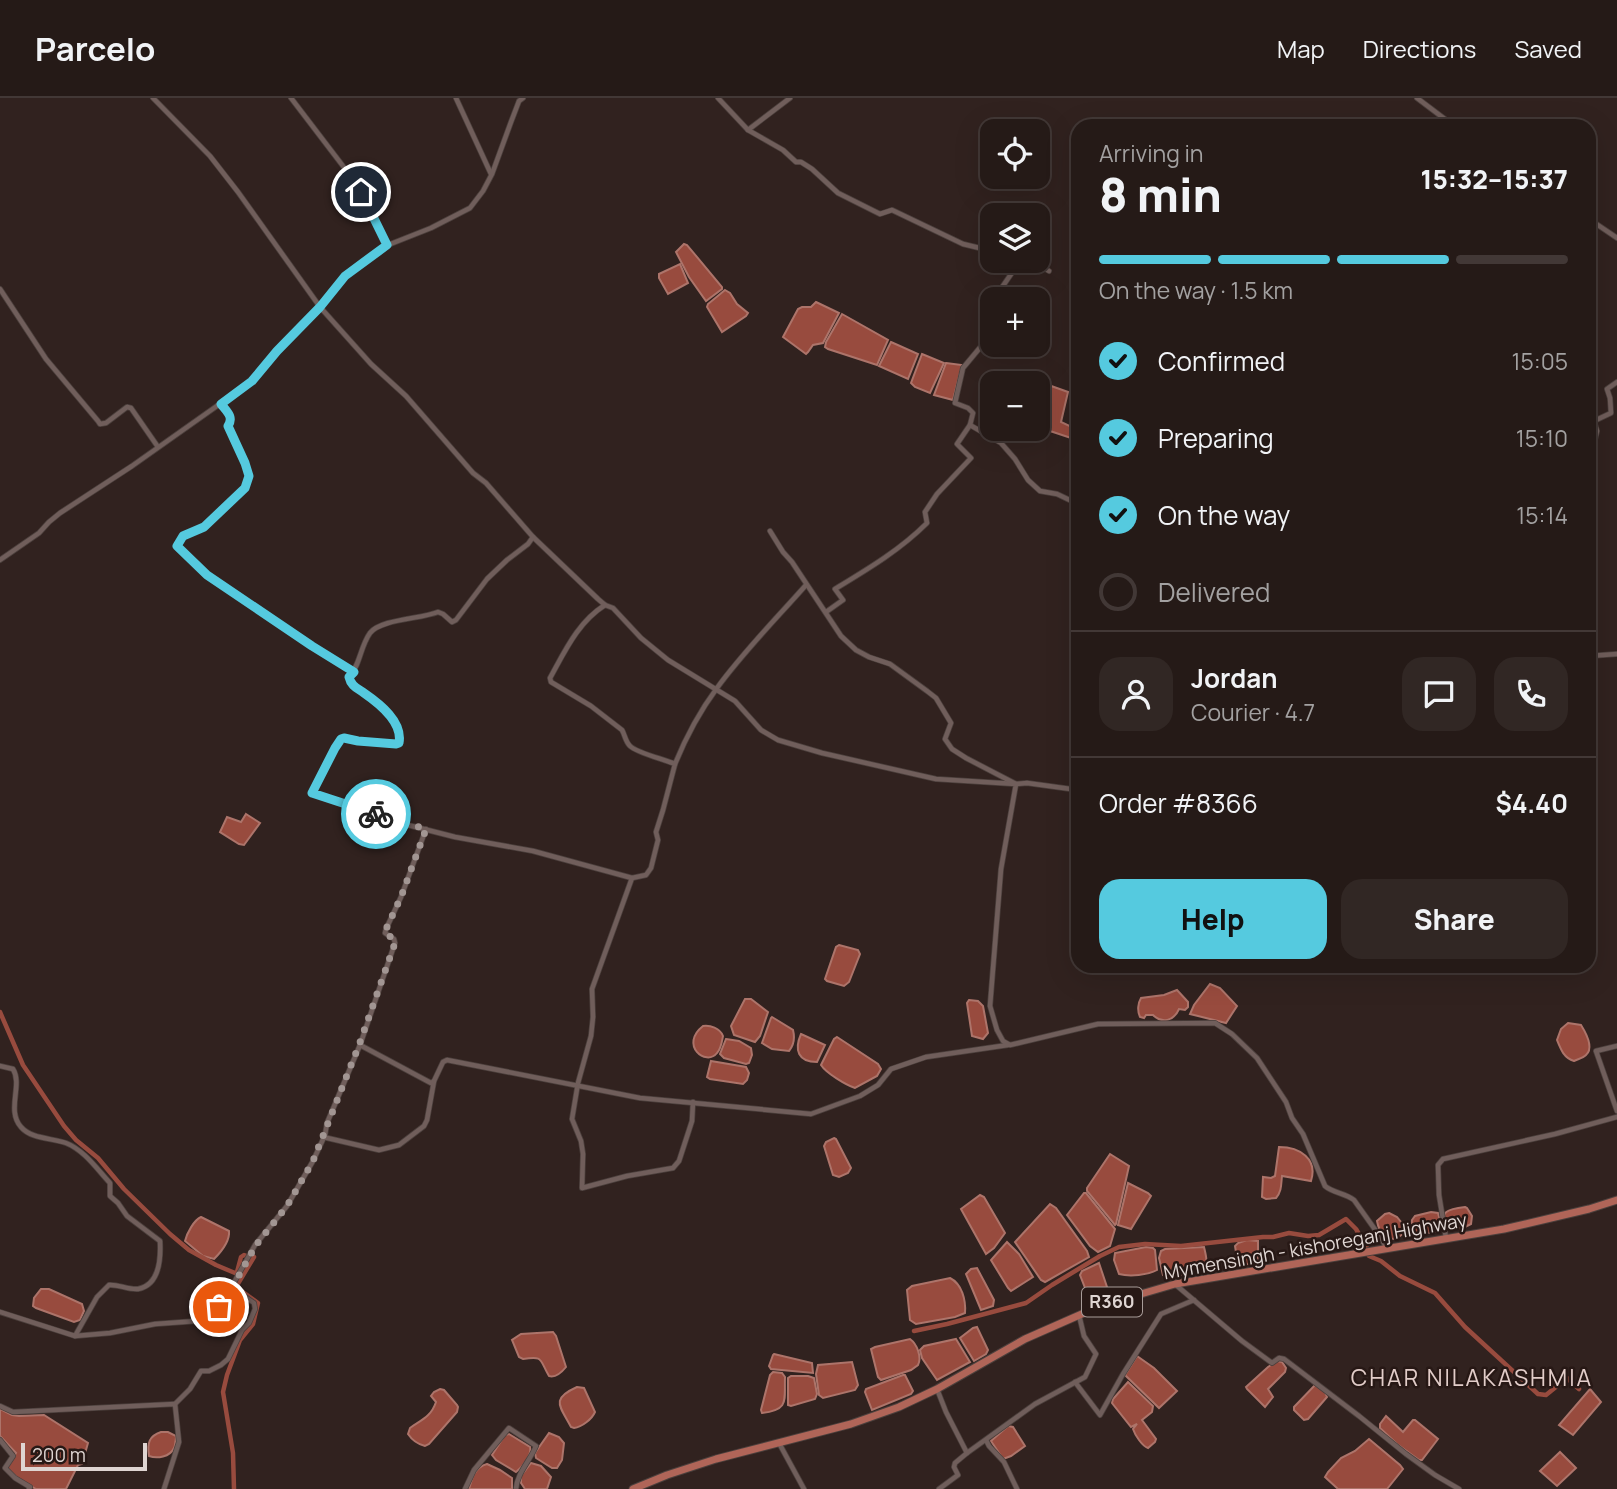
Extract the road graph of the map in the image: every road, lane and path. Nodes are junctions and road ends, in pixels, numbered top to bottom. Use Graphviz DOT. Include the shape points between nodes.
graph roads {
  1 [pos="153,98"];
  2 [pos="291,98"];
  3 [pos="456,98"];
  4 [pos="523,98"];
  5 [pos="718,98"];
  6 [pos="790,98"];
  7 [pos="1417,98"];
  8 [pos="1445,119"];
  9 [pos="748,130"];
  10 [pos="492,174"];
  11 [pos="1596,224"];
  12 [pos="1617,238"];
  13 [pos="387,245"];
  14 [pos="980,248"];
  15 [pos="1,292"];
  16 [pos="320,307"];
  17 [pos="980,348"];
  18 [pos="1617,382"];
  19 [pos="221,404"];
  20 [pos="1596,420"];
  21 [pos="970,425"];
  22 [pos="158,447"];
  23 [pos="1071,501"];
  24 [pos="769,531"];
  25 [pos="533,537"];
  26 [pos="0,560"];
  27 [pos="806,585"];
  28 [pos="605,605"];
  29 [pos="826,612"];
  30 [pos="1617,654"];
  31 [pos="1596,656"];
  32 [pos="354,672"];
  33 [pos="716,690"];
  34 [pos="675,764"];
  35 [pos="1016,784"];
  36 [pos="1071,789"];
  37 [pos="426,829"];
  38 [pos="632,877"];
  39 [pos="359,1045"];
  40 [pos="1010,1045"];
  41 [pos="1617,1046"];
  42 [pos="0,1066"];
  43 [pos="434,1081"];
  44 [pos="578,1086"];
  45 [pos="1615,1096"];
  46 [pos="693,1102"];
  47 [pos="1617,1111"];
  48 [pos="1617,1116"];
  49 [pos="323,1138"];
  50 [pos="1617,1200"];
  51 [pos="1446,1239"];
  52 [pos="1387,1249"];
  53 [pos="1175,1284"];
  54 [pos="232,1288"];
  55 [pos="1194,1300"];
  56 [pos="0,1312"];
  57 [pos="1078,1314"];
  58 [pos="75,1336"];
  59 [pos="1075,1382"];
  60 [pos="937,1389"];
  61 [pos="175,1404"];
  62 [pos="0,1406"];
  63 [pos="0,1440"];
  64 [pos="986,1440"];
  65 [pos="779,1443"];
  66 [pos="967,1453"];
  67 [pos="29,1489"];
  68 [pos="164,1489"];
  69 [pos="464,1489"];
  70 [pos="516,1489"];
  71 [pos="633,1489"];
  72 [pos="804,1489"];
  73 [pos="939,1489"];
  74 [pos="1017,1489"];
  75 [pos="1460,1489"];
  1 -- 16 [label="street" via="210,156"];
  2 -- 13 [label="street" via="361,192"];
  3 -- 10 [label="street"];
  4 -- 10 [label="street"];
  5 -- 9 [label="street"];
  6 -- 9 [label="street"];
  7 -- 8 [label="street"];
  9 -- 14 [label="street" via="812,169 838,194 880,214 892,210"];
  10 -- 13 [label="street" via="470,208"];
  11 -- 12 [label="street"];
  13 -- 16 [label="street" via="345,276"];
  15 -- 22 [label="street" via="46,359 100,424 131,408"];
  16 -- 19 [label="street" via="252,381"];
  16 -- 25 [label="street"];
  17 -- 21 [label="street" via="963,368 955,403 973,413"];
  18 -- 20 [label="street" via="1607,389 1611,413"];
  19 -- 22 [label="street"];
  19 -- 32 [label="street" via="231,417 228,426 249,476 245,488 204,527 183,536 177,546 207,575"];
  21 -- 23 [label="street" via="1001,443 1040,491"];
  21 -- 29 [label="street" via="957,444 971,458 925,512 928,523 889,555 835,589 843,600"];
  22 -- 26 [label="street"];
  24 -- 27 [label="street"];
  25 -- 28 [label="street"];
  25 -- 32 [label="street" via="487,579 456,620 438,612 377,627 359,654"];
  27 -- 29 [label="street"];
  27 -- 33 [label="street"];
  28 -- 33 [label="street" via="668,660"];
  28 -- 34 [label="street" via="575,634 551,682 622,730 631,747"];
  29 -- 35 [label="street" via="856,650 890,664 936,698 950,723 945,739 953,749"];
  30 -- 31 [label="street"];
  32 -- 37 [label="street" via="349,681 389,714 399,743 341,739 312,793"];
  33 -- 34 [label="street" via="688,733"];
  33 -- 35 [label="street" via="778,740 936,779"];
  34 -- 38 [label="street" via="651,868 646,875"];
  35 -- 36 [label="street"];
  35 -- 40 [label="street" via="1001,869 990,1006 996,1030"];
  37 -- 38 [label="street"];
  37 -- 39 [label="street" via="386,929 395,943"];
  38 -- 44 [label="street" via="592,989 591,1036"];
  39 -- 43 [label="street"];
  39 -- 49 [label="street"];
  40 -- 46 [label="street" via="926,1056 891,1069 878,1085 859,1096 811,1114"];
  40 -- 52 [label="street" via="1098,1024 1215,1023 1257,1058 1303,1134 1325,1186 1355,1202"];
  41 -- 45 [label="street" via="1596,1051"];
  42 -- 58 [label="street" via="13,1069 17,1077 14,1110 22,1129 77,1149 110,1183 110,1196 123,1212 160,1241 156,1277 137,1289 109,1285"];
  43 -- 44 [label="street" via="447,1060"];
  43 -- 49 [label="street" via="424,1126 399,1145 379,1150"];
  44 -- 46 [label="street"];
  44 -- 46 [label="street" via="572,1119 583,1154 582,1188 673,1168 686,1141"];
  45 -- 47 [label="street"];
  48 -- 51 [label="street" via="1443,1159 1438,1165 1439,1195"];
  49 -- 54 [label="street" via="287,1206 256,1245"];
  50 -- 51 [label="main road, Mymensingh - kishoreganj Highway / R360" via="1539,1222"];
  51 -- 52 [label="main road, Mymensingh - kishoreganj Highway / R360"];
  52 -- 53 [label="main road, Mymensingh - kishoreganj Highway / R360"];
  53 -- 55 [label="street"];
  53 -- 57 [label="main road, Mymensingh - kishoreganj Highway / R360"];
  54 -- 58 [label="street" via="214,1312 197,1321"];
  54 -- 61 [label="street" via="254,1303 249,1323 228,1359 221,1366 201,1371"];
  55 -- 59 [label="street" via="1161,1314 1100,1415"];
  55 -- 75 [label="street" via="1272,1363 1284,1359 1406,1454"];
  56 -- 58 [label="street"];
  57 -- 59 [label="street" via="1084,1336 1096,1354 1085,1377"];
  57 -- 60 [label="main road, Mymensingh - kishoreganj Highway / R360"];
  59 -- 64 [label="street"];
  60 -- 65 [label="main road, Mymensingh - kishoreganj Highway / R360" via="872,1417"];
  60 -- 66 [label="street"];
  61 -- 62 [label="street" via="13,1412"];
  61 -- 68 [label="street" via="179,1442"];
  63 -- 67 [label="street" via="13,1457 5,1468"];
  64 -- 66 [label="street"];
  64 -- 74 [label="street"];
  65 -- 71 [label="main road, Mymensingh - kishoreganj Highway / R360" via="703,1463"];
  65 -- 72 [label="street"];
  66 -- 73 [label="street" via="955,1463 958,1475"];
  69 -- 70 [label="street" via="509,1428 536,1446"];
}
